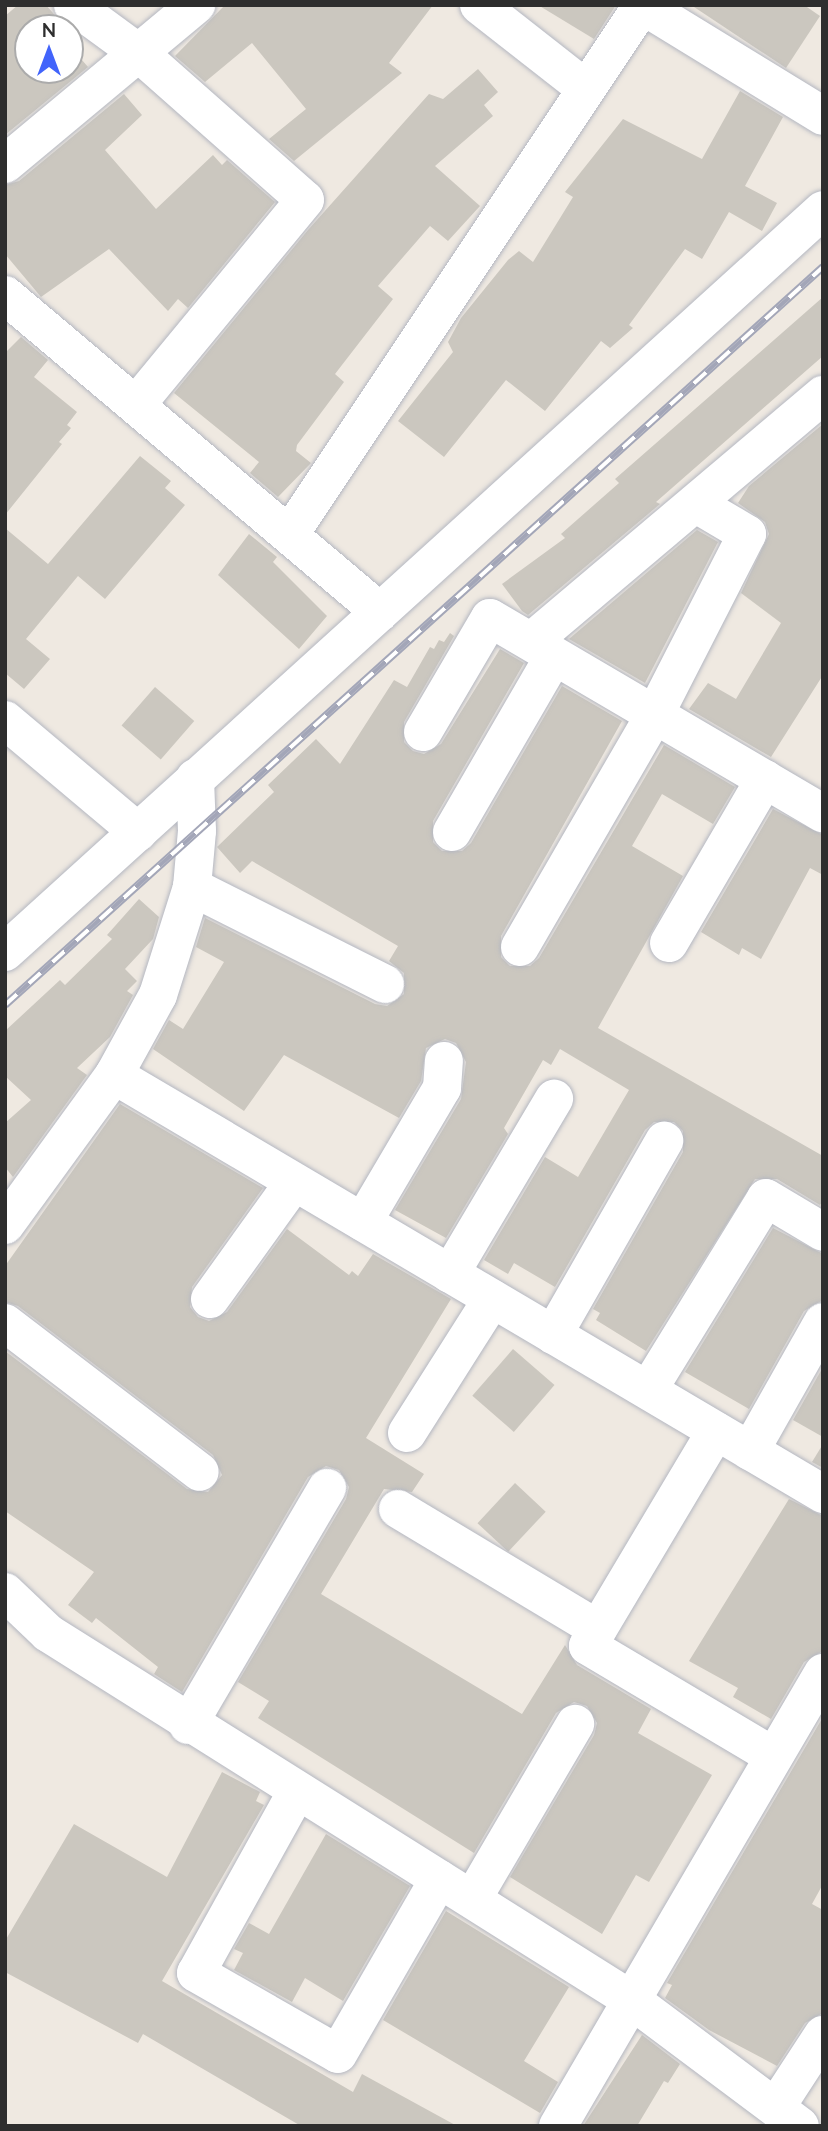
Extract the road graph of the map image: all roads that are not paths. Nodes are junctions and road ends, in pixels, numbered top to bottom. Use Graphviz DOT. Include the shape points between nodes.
graph roads {
  1 [pos="73,5"];
  2 [pos="196,5"];
  3 [pos="479,5"];
  4 [pos="642,6"];
  5 [pos="140,54"];
  6 [pos="586,89"];
  7 [pos="823,116"];
  8 [pos="5,164"];
  9 [pos="823,210"];
  10 [pos="5,295"];
  11 [pos="823,396"];
  12 [pos="137,404"];
  13 [pos="698,505"];
  14 [pos="290,534"];
  15 [pos="380,612"];
  16 [pos="543,648"];
  17 [pos="655,715"];
  18 [pos="5,720"];
  19 [pos="423,732"];
  20 [pos="195,778"];
  21 [pos="765,779"];
  22 [pos="823,813"];
  23 [pos="138,832"];
  24 [pos="452,832"];
  25 [pos="192,887"];
  26 [pos="669,943"];
  27 [pos="520,947"];
  28 [pos="5,952"];
  29 [pos="385,984"];
  30 [pos="444,1061"];
  31 [pos="114,1075"];
  32 [pos="554,1099"];
  33 [pos="664,1141"];
  34 [pos="294,1182"];
  35 [pos="363,1222"];
  36 [pos="5,1225"];
  37 [pos="823,1232"];
  38 [pos="450,1274"];
  39 [pos="210,1298"];
  40 [pos="492,1298"];
  41 [pos="823,1322"];
  42 [pos="5,1323"];
  43 [pos="553,1335"];
  44 [pos="648,1391"];
  45 [pos="716,1431"];
  46 [pos="407,1433"];
  47 [pos="750,1451"];
  48 [pos="200,1472"];
  49 [pos="327,1488"];
  50 [pos="823,1494"];
  51 [pos="398,1509"];
  52 [pos="5,1592"];
  53 [pos="598,1629"];
  54 [pos="823,1673"];
  55 [pos="575,1724"];
  56 [pos="188,1725"];
  57 [pos="773,1756"];
  58 [pos="298,1791"];
  59 [pos="439,1879"];
  60 [pos="473,1898"];
  61 [pos="629,1999"];
  62 [pos="823,2035"];
  63 [pos="788,2116"];
  64 [pos="558,2126"];
  1 -- 5 [label="street"];
  2 -- 5 [label="street"];
  3 -- 6 [label="street"];
  4 -- 6 [label="street"];
  4 -- 7 [label="street"];
  5 -- 8 [label="street"];
  5 -- 12 [label="street" via="305,200"];
  6 -- 14 [label="street"];
  9 -- 15 [label="street"];
  10 -- 12 [label="street"];
  11 -- 13 [label="street"];
  12 -- 14 [label="street"];
  13 -- 16 [label="street"];
  13 -- 17 [label="street" via="747,534"];
  14 -- 15 [label="street"];
  15 -- 20 [label="street"];
  16 -- 17 [label="street"];
  16 -- 19 [label="street" via="490,618"];
  16 -- 24 [label="street"];
  17 -- 21 [label="street"];
  17 -- 27 [label="street"];
  18 -- 23 [label="street"];
  20 -- 23 [label="street"];
  20 -- 25 [label="street"];
  21 -- 22 [label="street"];
  21 -- 26 [label="street"];
  23 -- 28 [label="street"];
  25 -- 29 [label="street"];
  25 -- 31 [label="street" via="158,995"];
  30 -- 35 [label="street" via="442,1088"];
  31 -- 34 [label="street"];
  31 -- 36 [label="street"];
  32 -- 38 [label="street"];
  33 -- 43 [label="street"];
  34 -- 35 [label="street"];
  34 -- 39 [label="street"];
  35 -- 38 [label="street"];
  37 -- 44 [label="street" via="766,1198"];
  38 -- 40 [label="street"];
  40 -- 43 [label="street"];
  40 -- 46 [label="street"];
  41 -- 47 [label="street"];
  42 -- 48 [label="street"];
  43 -- 44 [label="street"];
  44 -- 45 [label="street"];
  45 -- 47 [label="street"];
  45 -- 53 [label="street"];
  47 -- 50 [label="street"];
  49 -- 56 [label="street"];
  51 -- 53 [label="street"];
  52 -- 56 [label="street" via="48,1633"];
  53 -- 57 [label="street" via="588,1646"];
  54 -- 57 [label="street"];
  55 -- 60 [label="street"];
  56 -- 58 [label="street"];
  57 -- 61 [label="street"];
  58 -- 59 [label="street"];
  58 -- 59 [label="street" via="196,1973 338,2054"];
  59 -- 60 [label="street"];
  60 -- 61 [label="street"];
  61 -- 63 [label="street"];
  61 -- 64 [label="street"];
  62 -- 63 [label="street"];
}
